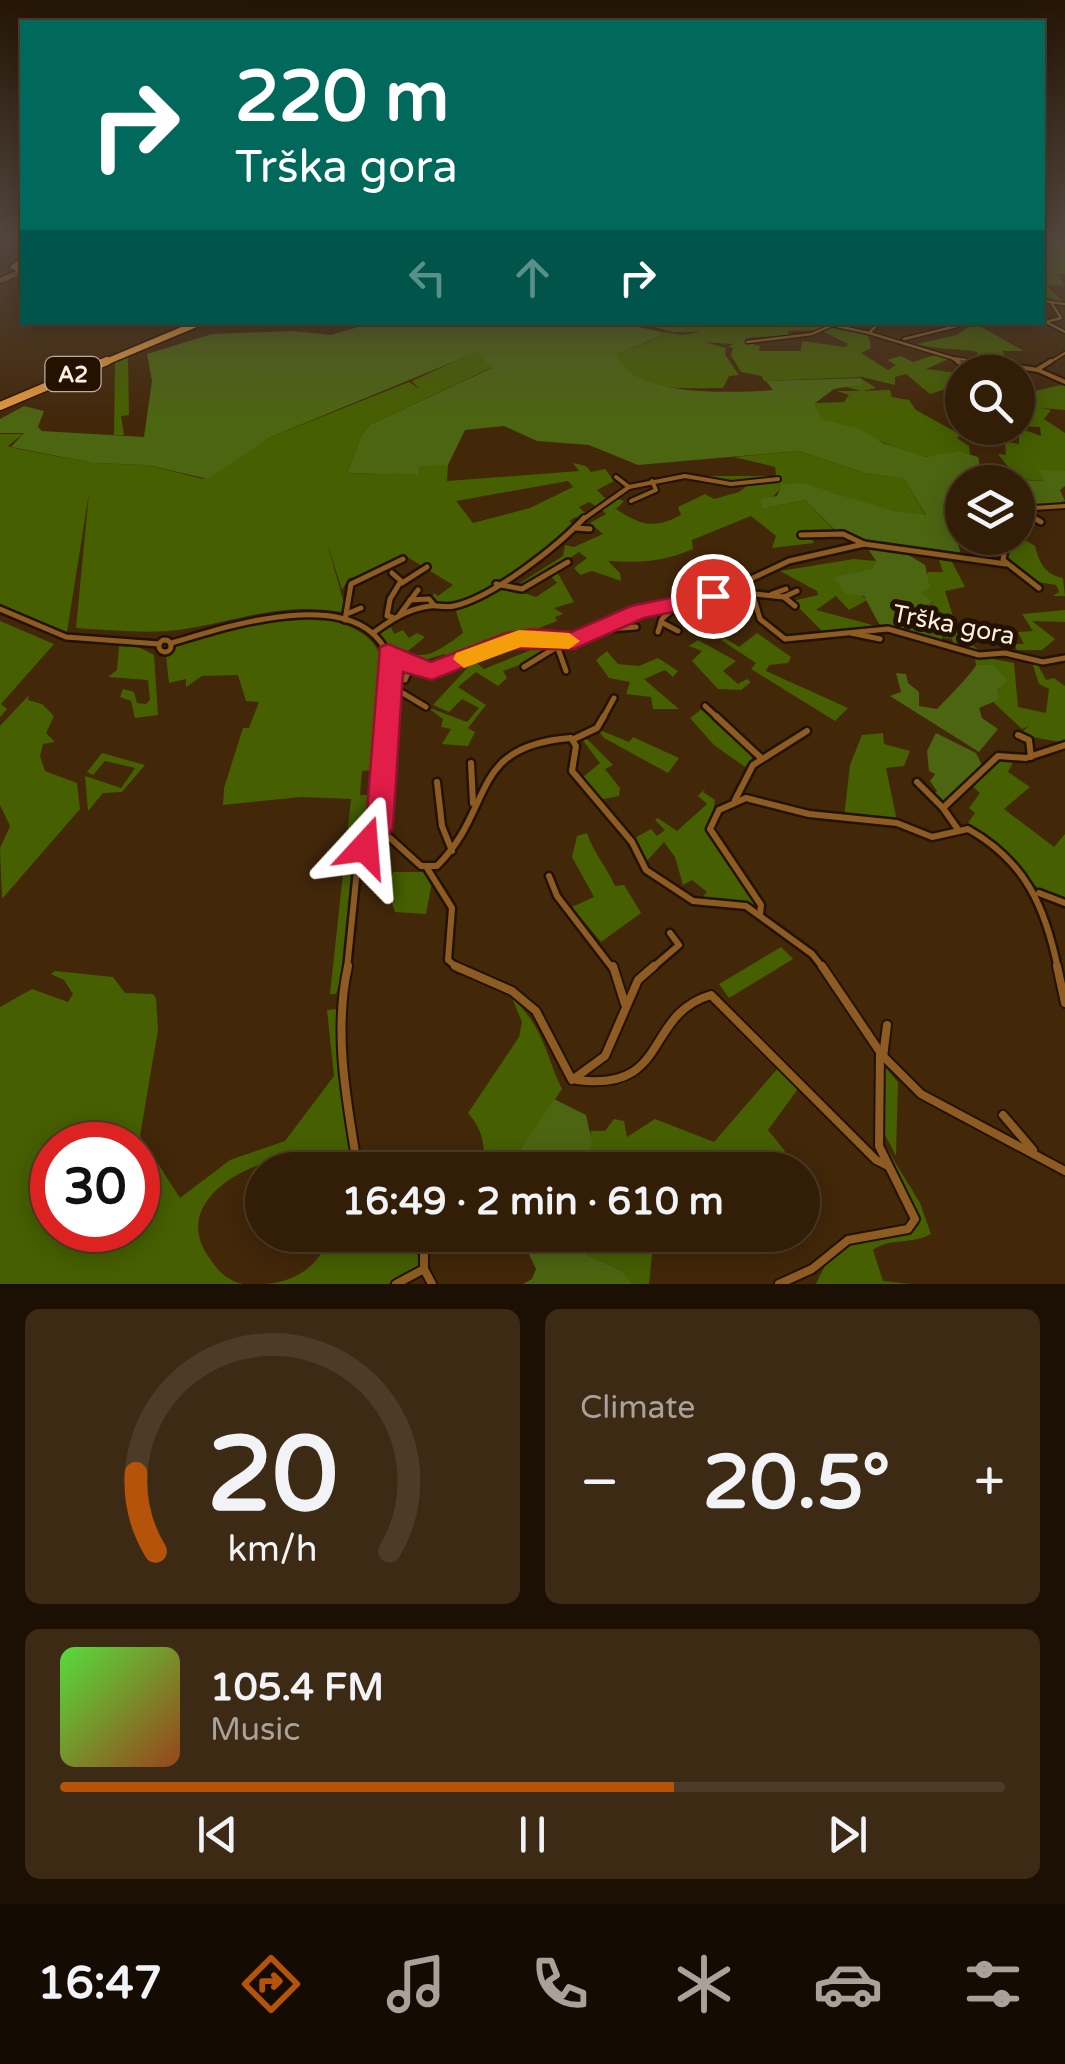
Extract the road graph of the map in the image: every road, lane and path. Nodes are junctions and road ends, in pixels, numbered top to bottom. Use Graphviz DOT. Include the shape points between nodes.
graph roads {
  1 [pos="1045,301"];
  2 [pos="1051,302"];
  3 [pos="1065,304"];
  4 [pos="184,325"];
  5 [pos="194,325"];
  6 [pos="827,325"];
  7 [pos="877,325"];
  8 [pos="957,325"];
  9 [pos="830,326"];
  10 [pos="1065,332"];
  11 [pos="869,333"];
  12 [pos="903,340"];
  13 [pos="747,342"];
  14 [pos="1065,353"];
  15 [pos="945,355"];
  16 [pos="1035,370"];
  17 [pos="1038,370"];
  18 [pos="1065,382"];
  19 [pos="0,403"];
  20 [pos="616,477"];
  21 [pos="696,478"];
  22 [pos="778,479"];
  23 [pos="652,480"];
  24 [pos="726,485"];
  25 [pos="629,487"];
  26 [pos="631,501"];
  27 [pos="1065,506"];
  28 [pos="1035,509"];
  29 [pos="1035,519"];
  30 [pos="1041,522"];
  31 [pos="573,529"];
  32 [pos="590,529"];
  33 [pos="824,531"];
  34 [pos="801,535"];
  35 [pos="853,536"];
  36 [pos="560,544"];
  37 [pos="570,544"];
  38 [pos="864,544"];
  39 [pos="1001,555"];
  40 [pos="403,559"];
  41 [pos="568,562"];
  42 [pos="1006,564"];
  43 [pos="427,567"];
  44 [pos="392,574"];
  45 [pos="496,584"];
  46 [pos="400,585"];
  47 [pos="1039,588"];
  48 [pos="786,589"];
  49 [pos="418,590"];
  50 [pos="797,592"];
  51 [pos="716,595"];
  52 [pos="739,595"];
  53 [pos="769,595"];
  54 [pos="784,597"];
  55 [pos="410,600"];
  56 [pos="706,600"];
  57 [pos="434,605"];
  58 [pos="676,606"];
  59 [pos="795,606"];
  60 [pos="361,608"];
  61 [pos="0,609"];
  62 [pos="400,614"];
  63 [pos="347,616"];
  64 [pos="392,618"];
  65 [pos="662,622"];
  66 [pos="636,626"];
  67 [pos="726,629"];
  68 [pos="592,630"];
  69 [pos="678,630"];
  70 [pos="658,632"];
  71 [pos="849,632"];
  72 [pos="372,633"];
  73 [pos="880,639"];
  74 [pos="555,640"];
  75 [pos="555,648"];
  76 [pos="388,653"];
  77 [pos="1065,658"];
  78 [pos="411,666"];
  79 [pos="524,666"];
  80 [pos="566,672"];
  81 [pos="405,680"];
  82 [pos="390,686"];
  83 [pos="614,698"];
  84 [pos="705,706"];
  85 [pos="426,707"];
  86 [pos="807,731"];
  87 [pos="1018,735"];
  88 [pos="574,739"];
  89 [pos="1065,745"];
  90 [pos="760,756"];
  91 [pos="1032,757"];
  92 [pos="471,764"];
  93 [pos="438,782"];
  94 [pos="918,782"];
  95 [pos="736,800"];
  96 [pos="473,804"];
  97 [pos="944,808"];
  98 [pos="379,828"];
  99 [pos="957,828"];
  100 [pos="452,851"];
  101 [pos="427,868"];
  102 [pos="549,876"];
  103 [pos="1040,892"];
  104 [pos="1065,902"];
  105 [pos="760,914"];
  106 [pos="670,934"];
  107 [pos="625,1004"];
  108 [pos="1065,1004"];
  109 [pos="887,1025"];
  110 [pos="881,1054"];
  111 [pos="577,1080"];
  112 [pos="1003,1115"];
  113 [pos="356,1152"];
  114 [pos="1035,1152"];
  115 [pos="888,1166"];
  116 [pos="1065,1171"];
  117 [pos="424,1252"];
  118 [pos="424,1269"];
  119 [pos="396,1284"];
  120 [pos="432,1284"];
  121 [pos="779,1284"];
  1 -- 2 [label="street"];
  2 -- 3 [label="street"];
  2 -- 10 [label="street" via="1061,317 1046,322"];
  4 -- 19 [label="highway, A2"];
  5 -- 19 [label="highway, A2"];
  6 -- 9 [label="street"];
  7 -- 11 [label="street"];
  8 -- 12 [label="street"];
  9 -- 11 [label="street"];
  9 -- 13 [label="street"];
  11 -- 12 [label="street"];
  12 -- 15 [label="street"];
  14 -- 17 [label="street"];
  16 -- 17 [label="street"];
  17 -- 18 [label="street"];
  20 -- 25 [label="street"];
  21 -- 22 [label="street" via="731,484"];
  21 -- 23 [label="street"];
  21 -- 24 [label="street"];
  23 -- 25 [label="street"];
  23 -- 26 [label="street" via="656,490"];
  25 -- 31 [label="street"];
  27 -- 28 [label="street"];
  29 -- 30 [label="street"];
  31 -- 32 [label="street"];
  31 -- 36 [label="street"];
  33 -- 35 [label="street"];
  34 -- 35 [label="street"];
  35 -- 38 [label="street"];
  36 -- 37 [label="street"];
  36 -- 45 [label="street"];
  38 -- 42 [label="street"];
  38 -- 51 [label="street" via="789,560"];
  39 -- 42 [label="street"];
  40 -- 63 [label="street" via="351,584"];
  41 -- 45 [label="street" via="522,589"];
  42 -- 47 [label="street"];
  43 -- 46 [label="street"];
  44 -- 46 [label="street"];
  45 -- 57 [label="street" via="454,606"];
  46 -- 64 [label="street" via="390,600"];
  48 -- 53 [label="street"];
  49 -- 55 [label="street"];
  50 -- 54 [label="street"];
  51 -- 52 [label="street"];
  51 -- 56 [label="street"];
  52 -- 53 [label="street"];
  52 -- 71 [label="street, Trška gora" via="754,599 760,619 777,637"];
  53 -- 54 [label="street"];
  54 -- 59 [label="street"];
  55 -- 57 [label="street"];
  55 -- 62 [label="street"];
  56 -- 58 [label="street"];
  56 -- 67 [label="street"];
  57 -- 62 [label="street"];
  58 -- 65 [label="street"];
  58 -- 68 [label="street" via="639,611"];
  60 -- 63 [label="street"];
  61 -- 63 [label="street" via="66,637 159,644 164,650 280,615"];
  62 -- 64 [label="street"];
  63 -- 72 [label="street"];
  64 -- 72 [label="street"];
  65 -- 69 [label="street"];
  65 -- 70 [label="street"];
  66 -- 68 [label="street"];
  68 -- 74 [label="street" via="574,641"];
  71 -- 73 [label="street"];
  71 -- 77 [label="street, Trška gora" via="888,630 979,655"];
  72 -- 76 [label="street"];
  74 -- 75 [label="street"];
  74 -- 78 [label="street" via="506,642 432,671"];
  75 -- 79 [label="street"];
  75 -- 80 [label="street"];
  76 -- 78 [label="street"];
  76 -- 82 [label="street"];
  78 -- 81 [label="street"];
  82 -- 85 [label="street"];
  82 -- 98 [label="street"];
  83 -- 88 [label="street" via="597,728"];
  84 -- 90 [label="street"];
  86 -- 90 [label="street"];
  87 -- 91 [label="street" via="1029,740"];
  88 -- 96 [label="street" via="521,747 486,778"];
  88 -- 105 [label="street" via="572,771 632,842 646,870 694,900"];
  89 -- 91 [label="street"];
  90 -- 95 [label="street" via="741,778"];
  91 -- 97 [label="street" via="998,756"];
  92 -- 96 [label="street"];
  93 -- 100 [label="street"];
  94 -- 97 [label="street"];
  95 -- 99 [label="street" via="898,823 932,838"];
  95 -- 105 [label="street" via="713,816 710,829 761,905"];
  96 -- 100 [label="street" via="468,830"];
  97 -- 99 [label="street"];
  98 -- 101 [label="street"];
  98 -- 113 [label="street" via="358,860 340,1002"];
  99 -- 103 [label="street" via="992,844"];
  100 -- 101 [label="street"];
  101 -- 111 [label="street" via="452,908 448,960 519,993 550,1029 565,1075"];
  102 -- 107 [label="street" via="557,896 611,961"];
  103 -- 104 [label="street"];
  103 -- 108 [label="street"];
  105 -- 110 [label="street" via="812,954"];
  106 -- 107 [label="street" via="678,945 638,980"];
  107 -- 111 [label="street" via="605,1056"];
  109 -- 110 [label="street"];
  110 -- 114 [label="street" via="938,1104"];
  110 -- 115 [label="street" via="878,1138"];
  111 -- 115 [label="street" via="605,1084 636,1072 687,1006 710,995"];
  112 -- 114 [label="street"];
  114 -- 116 [label="street"];
  115 -- 121 [label="street" via="913,1225 848,1240 812,1269"];
  117 -- 118 [label="street"];
  118 -- 119 [label="street"];
  118 -- 120 [label="street"];
}
